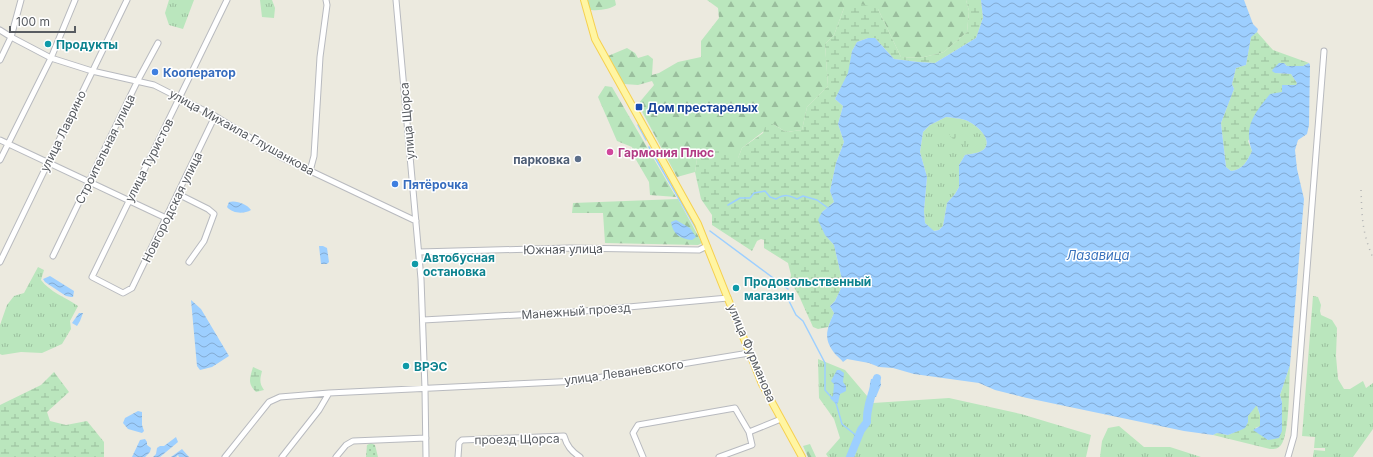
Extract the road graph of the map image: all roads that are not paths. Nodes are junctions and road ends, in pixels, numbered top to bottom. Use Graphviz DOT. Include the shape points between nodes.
graph roads {
  1 [pos="75,0"];
  2 [pos="127,0"];
  3 [pos="227,0"];
  4 [pos="326,0"];
  5 [pos="396,0"];
  6 [pos="584,0"];
  7 [pos="20,1"];
  8 [pos="0,30"];
  9 [pos="11,37"];
  10 [pos="158,43"];
  11 [pos="1324,51"];
  12 [pos="51,58"];
  13 [pos="0,60"];
  14 [pos="92,71"];
  15 [pos="138,80"];
  16 [pos="180,98"];
  17 [pos="215,116"];
  18 [pos="0,140"];
  19 [pos="8,144"];
  20 [pos="0,160"];
  21 [pos="48,164"];
  22 [pos="310,171"];
  23 [pos="89,183"];
  24 [pos="178,194"];
  25 [pos="128,201"];
  26 [pos="166,218"];
  27 [pos="416,221"];
  28 [pos="707,246"];
  29 [pos="419,252"];
  30 [pos="53,256"];
  31 [pos="1,259"];
  32 [pos="189,262"];
  33 [pos="123,293"];
  34 [pos="728,298"];
  35 [pos="423,320"];
  36 [pos="749,353"];
  37 [pos="425,389"];
  38 [pos="328,394"];
  39 [pos="781,419"];
  40 [pos="749,432"];
  41 [pos="426,438"];
  42 [pos="640,456"];
  43 [pos="225,457"];
  44 [pos="282,457"];
  45 [pos="336,457"];
  46 [pos="426,457"];
  47 [pos="458,457"];
  48 [pos="580,457"];
  49 [pos="719,457"];
  50 [pos="802,457"];
  51 [pos="1288,457"];
  1 -- 12 [label="street"];
  2 -- 14 [label="street, улица Лаврино"];
  3 -- 16 [label="street, улица Туристов"];
  4 -- 22 [label="street" via="314,156"];
  5 -- 27 [label="street, улица Щорса"];
  6 -- 28 [label="main road, улица Фурманова" via="595,39 698,224"];
  7 -- 9 [label="street"];
  8 -- 9 [label="street, улица Михаила Глушанкова"];
  9 -- 12 [label="street, улица Михаила Глушанкова"];
  9 -- 13 [label="street"];
  10 -- 15 [label="street, Строительная улица"];
  11 -- 51 [label="street" via="1294,436"];
  12 -- 14 [label="street, улица Михаила Глушанкова"];
  12 -- 19 [label="street"];
  14 -- 15 [label="street, улица Михаила Глушанкова"];
  14 -- 21 [label="street, улица Лаврино"];
  15 -- 16 [label="street, улица Михаила Глушанкова"];
  15 -- 23 [label="street, Строительная улица"];
  16 -- 17 [label="street, улица Михаила Глушанкова"];
  16 -- 25 [label="street, улица Туристов"];
  17 -- 22 [label="street, улица Михаила Глушанкова"];
  17 -- 24 [label="street, Новгородская улица"];
  18 -- 19 [label="street"];
  19 -- 20 [label="street"];
  19 -- 21 [label="street"];
  21 -- 23 [label="street"];
  21 -- 31 [label="street, улица Лаврино"];
  22 -- 27 [label="street, улица Михаила Глушанкова"];
  23 -- 25 [label="street"];
  23 -- 30 [label="street, Строительная улица"];
  24 -- 26 [label="street, Новгородская улица"];
  24 -- 32 [label="street" via="214,214 204,241"];
  25 -- 26 [label="street"];
  25 -- 33 [label="street, улица Туристов" via="92,277"];
  26 -- 33 [label="street, Новгородская улица" via="132,288"];
  27 -- 29 [label="street, улица Щорса"];
  28 -- 29 [label="street, Южная улица" via="699,250 569,248"];
  28 -- 34 [label="main road, улица Фурманова"];
  29 -- 35 [label="street, улица Щорса"];
  34 -- 35 [label="street, Манежный проезд" via="573,312"];
  34 -- 36 [label="main road, улица Фурманова"];
  35 -- 37 [label="street, улица Щорса"];
  36 -- 37 [label="street, улица Леваневского" via="578,381"];
  36 -- 39 [label="main road, улица Фурманова"];
  37 -- 38 [label="street, улица Леваневского"];
  37 -- 41 [label="street, улица Щорса"];
  38 -- 43 [label="street, улица Леваневского" via="280,397 269,402"];
  38 -- 44 [label="street" via="319,410"];
  39 -- 40 [label="street"];
  39 -- 50 [label="main road, улица Фурманова"];
  40 -- 42 [label="street" via="734,408 638,425 634,433"];
  40 -- 49 [label="street" via="752,445"];
  41 -- 45 [label="street" via="353,440"];
  41 -- 46 [label="street, улица Щорса"];
  47 -- 48 [label="street, проезд Щорса" via="459,443 462,440 564,436 572,452"];
}
